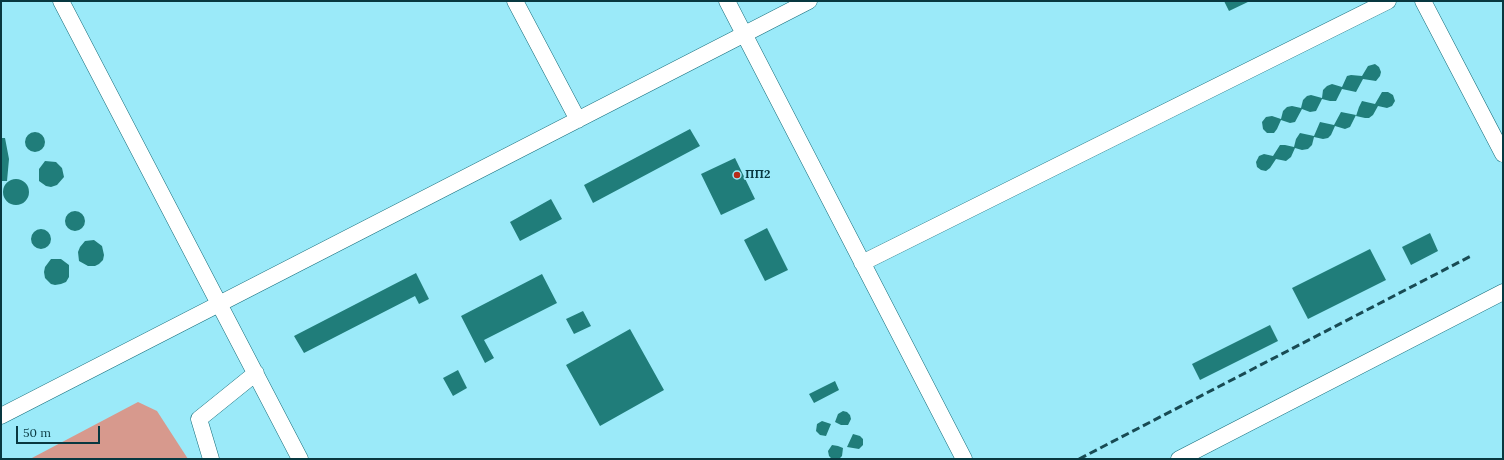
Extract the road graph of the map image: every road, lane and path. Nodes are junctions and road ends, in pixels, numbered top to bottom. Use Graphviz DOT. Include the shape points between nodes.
graph roads {
  1 [pos="61,1"];
  2 [pos="515,1"];
  3 [pos="727,1"];
  4 [pos="809,1"];
  5 [pos="1388,1"];
  6 [pos="1423,1"];
  7 [pos="745,35"];
  8 [pos="578,120"];
  9 [pos="1503,154"];
  10 [pos="862,263"];
  11 [pos="1503,292"];
  12 [pos="219,303"];
  13 [pos="256,373"];
  14 [pos="1,416"];
  15 [pos="211,459"];
  16 [pos="300,459"];
  17 [pos="964,459"];
  18 [pos="1179,459"];
  1 -- 12 [label="lane"];
  2 -- 8 [label="lane"];
  3 -- 7 [label="lane"];
  4 -- 7 [label="lane"];
  5 -- 10 [label="lane"];
  6 -- 9 [label="lane"];
  7 -- 8 [label="lane"];
  7 -- 10 [label="lane"];
  8 -- 12 [label="lane"];
  10 -- 17 [label="lane"];
  11 -- 18 [label="lane"];
  12 -- 13 [label="lane"];
  12 -- 14 [label="lane"];
  13 -- 15 [label="lane" via="198,420"];
  13 -- 16 [label="lane"];
}
